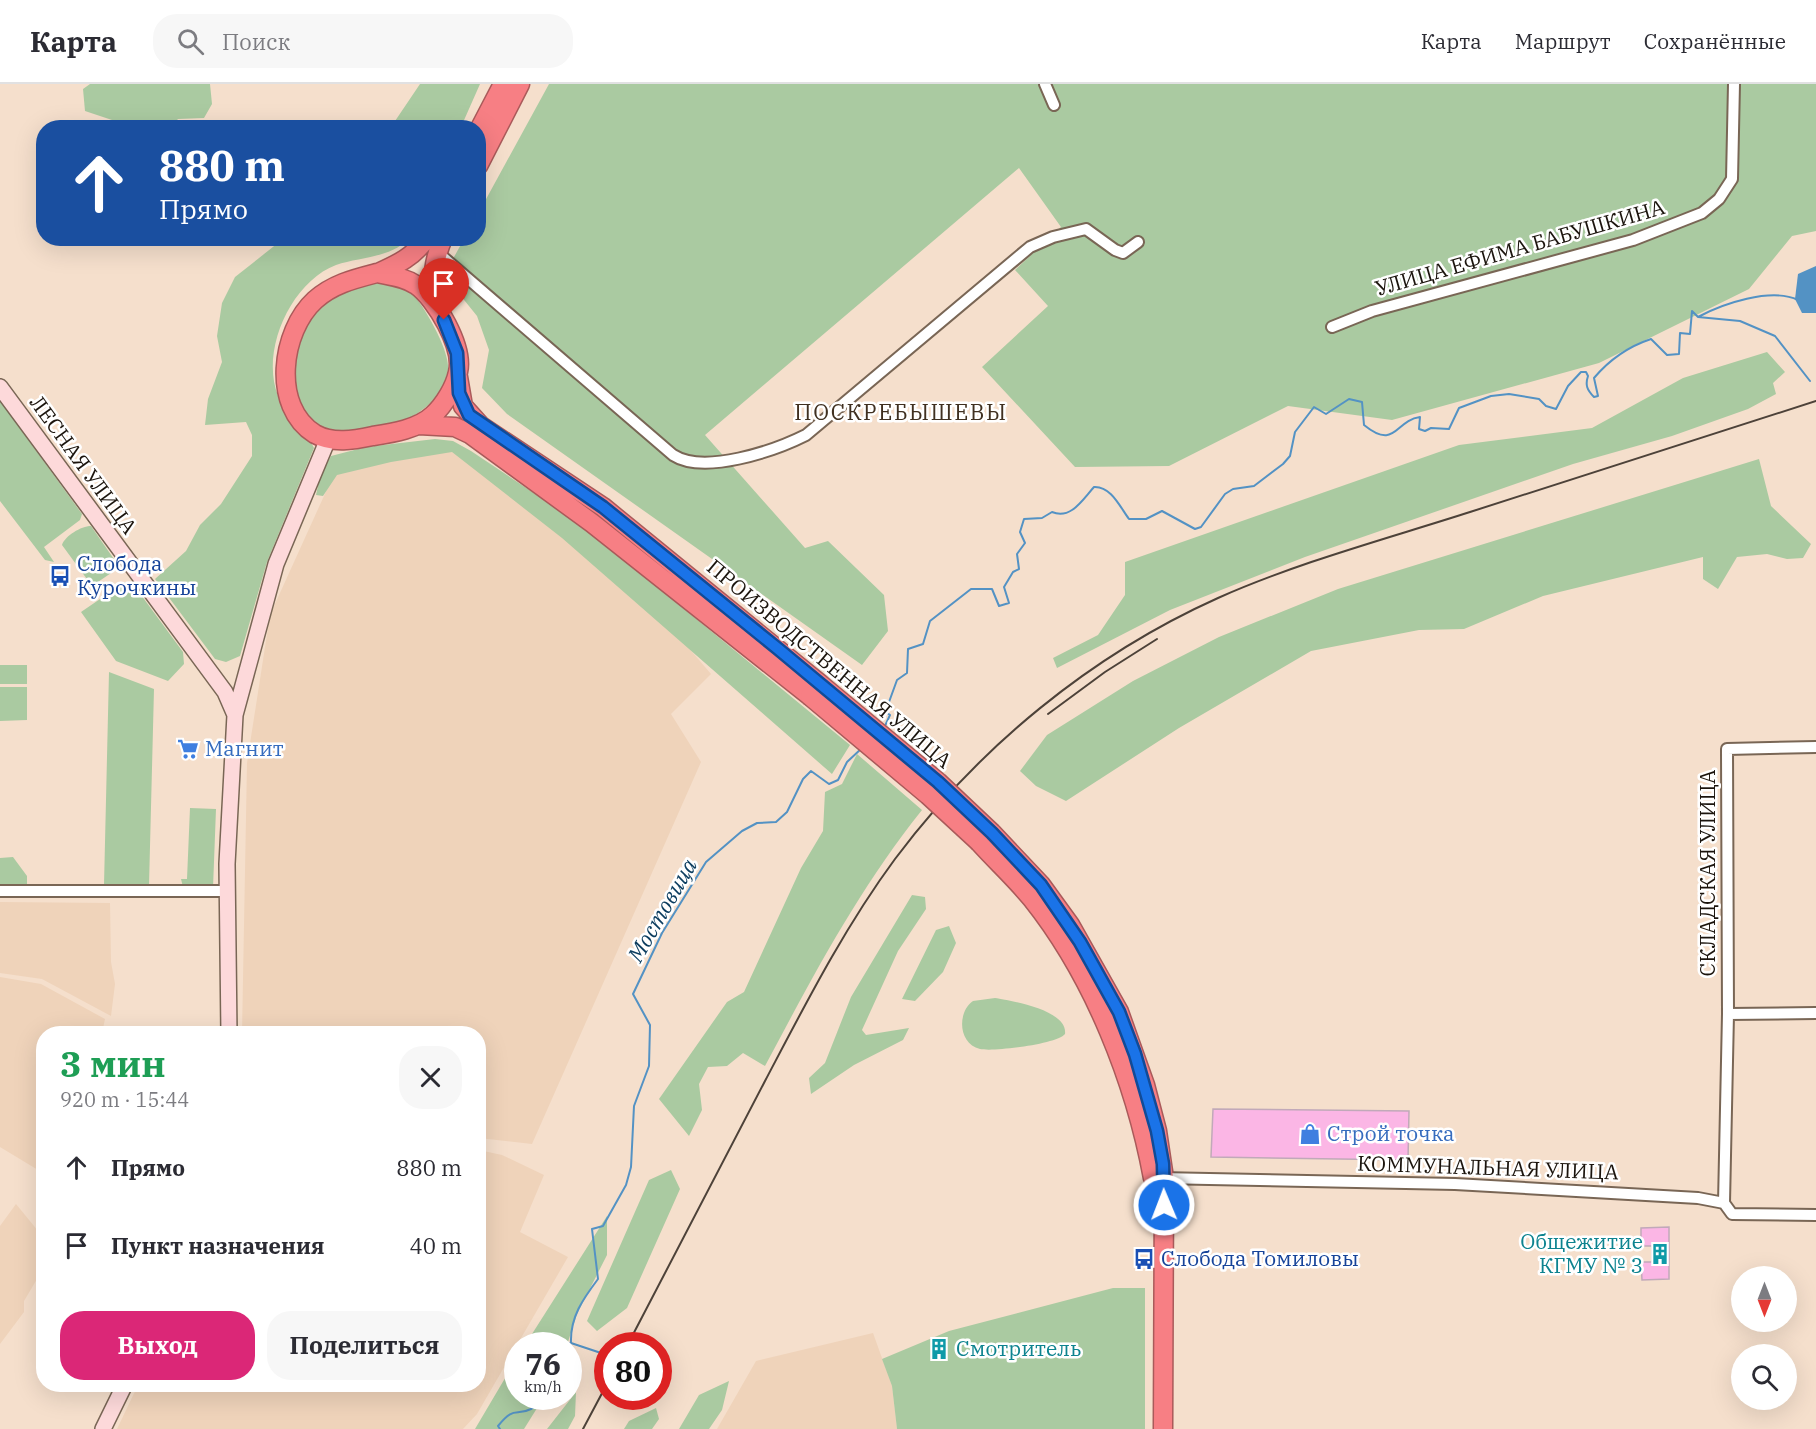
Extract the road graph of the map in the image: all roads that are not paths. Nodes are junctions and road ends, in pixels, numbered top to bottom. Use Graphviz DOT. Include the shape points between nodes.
graph roads {
  1 [pos="503,84"];
  2 [pos="520,84"];
  3 [pos="1045,84"];
  4 [pos="1734,84"];
  5 [pos="1054,105"];
  6 [pos="484,120"];
  7 [pos="486,150"];
  8 [pos="1138,242"];
  9 [pos="429,246"];
  10 [pos="435,246"];
  11 [pos="438,246"];
  12 [pos="377,273"];
  13 [pos="438,308"];
  14 [pos="1332,327"];
  15 [pos="458,373"];
  16 [pos="0,387"];
  17 [pos="419,425"];
  18 [pos="328,439"];
  19 [pos="207,668"];
  20 [pos="246,669"];
  21 [pos="815,690"];
  22 [pos="235,715"];
  23 [pos="1816,747"];
  24 [pos="0,891"];
  25 [pos="227,891"];
  26 [pos="1816,1013"];
  27 [pos="1728,1014"];
  28 [pos="229,1026"];
  29 [pos="1158,1178"];
  30 [pos="1724,1203"];
  31 [pos="1816,1215"];
  32 [pos="121,1392"];
  33 [pos="103,1429"];
  34 [pos="1152,1429"];
  35 [pos="1163,1429"];
  1 -- 6 [label="highway"];
  2 -- 7 [label="highway"];
  3 -- 5 [label="street"];
  4 -- 14 [label="street, УЛИЦА ЕФИМА БАБУШКИНА" via="1732,179 1724,194 1702,213 1633,240 1372,311"];
  8 -- 11 [label="street" via="1123,253 1086,229 1030,247 806,435 790,443 705,464 686,462 673,455"];
  9 -- 12 [label="highway"];
  10 -- 13 [label="highway" via="433,288"];
  12 -- 13 [label="highway" via="414,284"];
  12 -- 18 [label="highway" via="332,288 315,300 302,315 293,335 287,356 287,391 304,425"];
  13 -- 15 [label="highway" via="457,353"];
  15 -- 17 [label="highway" via="448,397"];
  15 -- 21 [label="highway, ПРОИЗВОДСТВЕННАЯ УЛИЦА" via="463,406 481,426 603,507"];
  16 -- 19 [label="main road, ЛЕСНАЯ УЛИЦА"];
  17 -- 18 [label="highway" via="357,439"];
  17 -- 21 [label="highway, ПРОИЗВОДСТВЕННАЯ УЛИЦА" via="454,427 470,434"];
  18 -- 20 [label="main road" via="276,564"];
  19 -- 20 [label="main road" via="230,677"];
  19 -- 22 [label="main road, ЛЕСНАЯ УЛИЦА" via="225,692"];
  20 -- 22 [label="main road"];
  21 -- 29 [label="highway, ПРОИЗВОДСТВЕННАЯ УЛИЦА, bridge" via="938,782 985,837 1041,885 1070,925 1119,1012 1145,1085 1157,1131"];
  22 -- 25 [label="main road"];
  23 -- 27 [label="street, СКЛАДСКАЯ УЛИЦА" via="1727,750"];
  24 -- 25 [label="street"];
  25 -- 28 [label="main road"];
  26 -- 27 [label="street"];
  27 -- 30 [label="street"];
  29 -- 30 [label="street, КОММУНАЛЬНАЯ УЛИЦА" via="1498,1186 1698,1198"];
  29 -- 34 [label="highway, ПРОИЗВОДСТВЕННАЯ УЛИЦА"];
  29 -- 35 [label="highway, ПРОИЗВОДСТВЕННАЯ УЛИЦА"];
  30 -- 31 [label="street, КОММУНАЛЬНАЯ УЛИЦА" via="1732,1214"];
  32 -- 33 [label="main road"];
}
